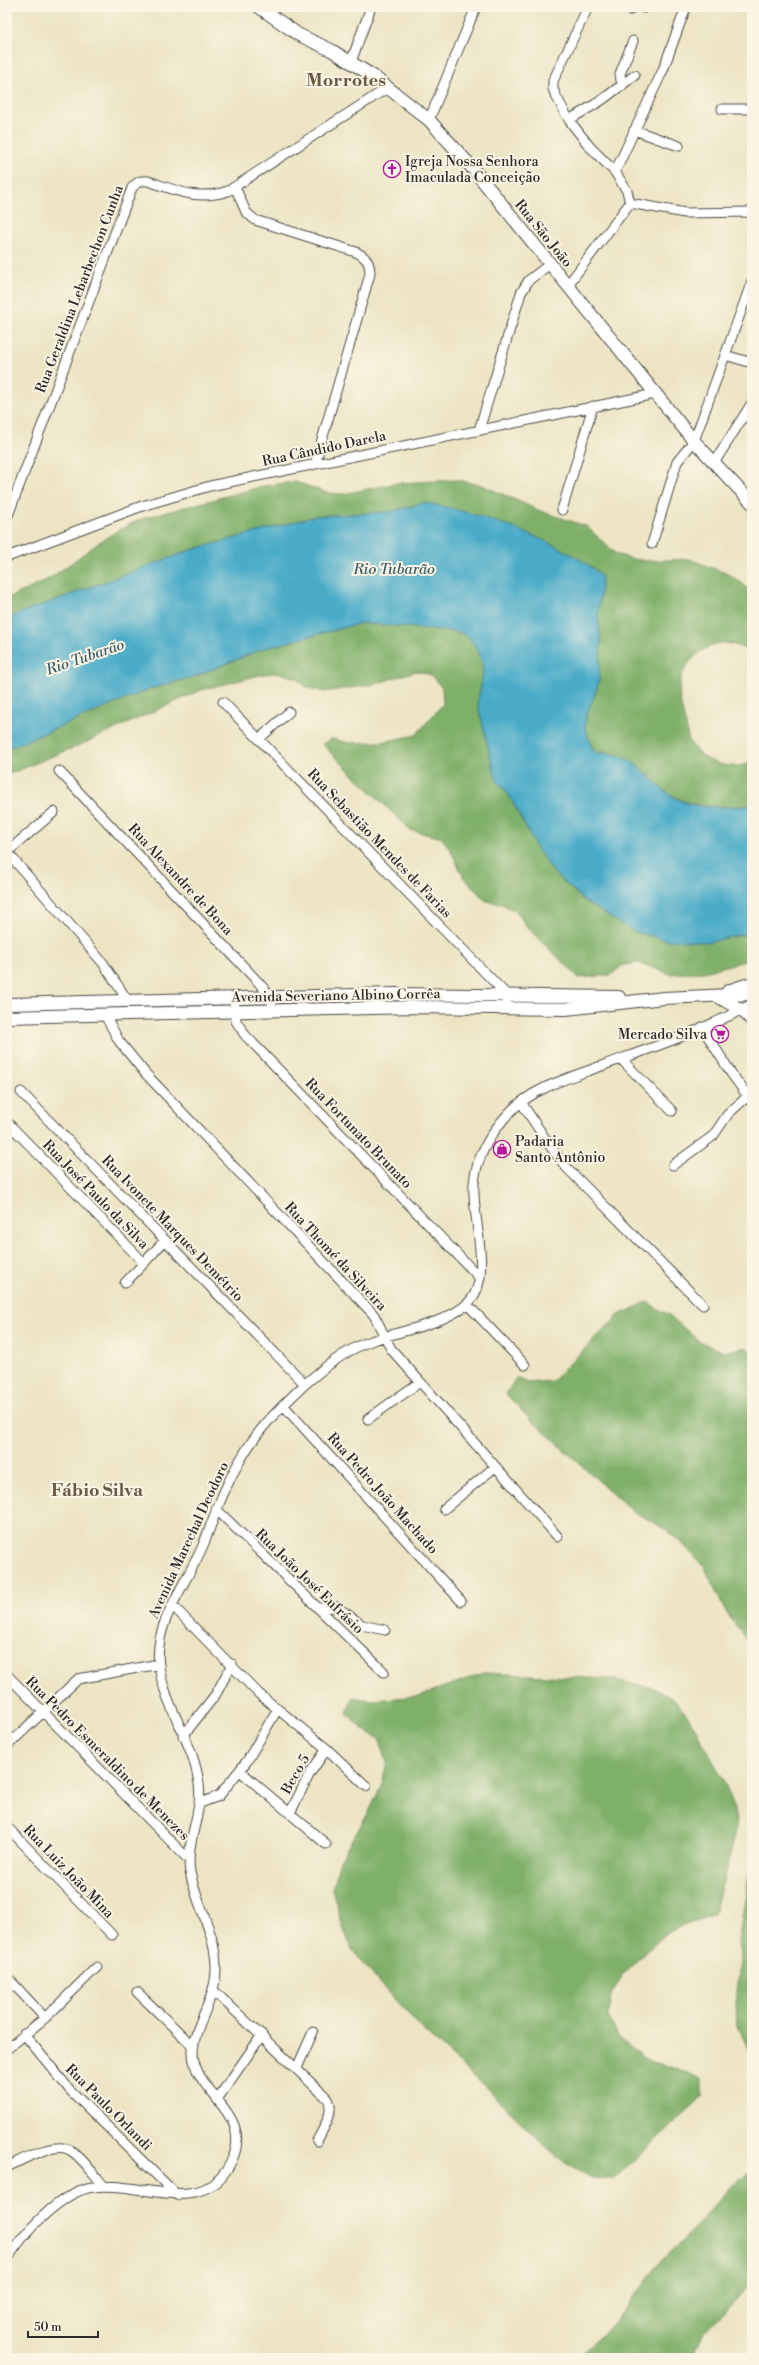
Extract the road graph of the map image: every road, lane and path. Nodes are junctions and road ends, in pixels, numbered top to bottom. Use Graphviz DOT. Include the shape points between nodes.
graph roads {
  1 [pos="259,7"];
  2 [pos="371,7"];
  3 [pos="476,7"];
  4 [pos="588,7"];
  5 [pos="686,7"];
  6 [pos="633,41"];
  7 [pos="351,62"];
  8 [pos="635,74"];
  9 [pos="622,86"];
  10 [pos="389,87"];
  11 [pos="722,109"];
  12 [pos="752,109"];
  13 [pos="429,120"];
  14 [pos="569,120"];
  15 [pos="634,130"];
  16 [pos="679,146"];
  17 [pos="615,172"];
  18 [pos="235,187"];
  19 [pos="630,203"];
  20 [pos="752,212"];
  21 [pos="550,264"];
  22 [pos="752,281"];
  23 [pos="567,286"];
  24 [pos="726,355"];
  25 [pos="752,363"];
  26 [pos="655,394"];
  27 [pos="752,403"];
  28 [pos="593,406"];
  29 [pos="478,430"];
  30 [pos="694,441"];
  31 [pos="714,463"];
  32 [pos="315,464"];
  33 [pos="752,503"];
  34 [pos="562,510"];
  35 [pos="7,518"];
  36 [pos="652,544"];
  37 [pos="7,557"];
  38 [pos="223,702"];
  39 [pos="289,712"];
  40 [pos="259,739"];
  41 [pos="59,771"];
  42 [pos="54,812"];
  43 [pos="752,983"];
  44 [pos="394,994"];
  45 [pos="752,994"];
  46 [pos="507,995"];
  47 [pos="716,995"];
  48 [pos="271,997"];
  49 [pos="234,998"];
  50 [pos="664,998"];
  51 [pos="128,1001"];
  52 [pos="7,1004"];
  53 [pos="752,1004"];
  54 [pos="393,1008"];
  55 [pos="507,1008"];
  56 [pos="273,1011"];
  57 [pos="234,1012"];
  58 [pos="746,1012"];
  59 [pos="105,1015"];
  60 [pos="7,1017"];
  61 [pos="752,1023"];
  62 [pos="702,1027"];
  63 [pos="621,1059"];
  64 [pos="21,1092"];
  65 [pos="750,1099"];
  66 [pos="520,1102"];
  67 [pos="672,1111"];
  68 [pos="7,1122"];
  69 [pos="673,1165"];
  70 [pos="165,1240"];
  71 [pos="144,1263"];
  72 [pos="480,1278"];
  73 [pos="125,1283"];
  74 [pos="467,1304"];
  75 [pos="703,1305"];
  76 [pos="385,1336"];
  77 [pos="525,1365"];
  78 [pos="420,1382"];
  79 [pos="305,1384"];
  80 [pos="283,1405"];
  81 [pos="368,1419"];
  82 [pos="495,1467"];
  83 [pos="216,1509"];
  84 [pos="444,1509"];
  85 [pos="558,1538"];
  86 [pos="462,1601"];
  87 [pos="172,1605"];
  88 [pos="318,1608"];
  89 [pos="385,1630"];
  90 [pos="159,1664"];
  91 [pos="232,1664"];
  92 [pos="384,1672"];
  93 [pos="7,1675"];
  94 [pos="277,1710"];
  95 [pos="43,1712"];
  96 [pos="183,1736"];
  97 [pos="7,1746"];
  98 [pos="327,1749"];
  99 [pos="240,1771"];
  100 [pos="366,1786"];
  101 [pos="200,1803"];
  102 [pos="290,1813"];
  103 [pos="7,1827"];
  104 [pos="326,1844"];
  105 [pos="189,1860"];
  106 [pos="112,1935"];
  107 [pos="97,1967"];
  108 [pos="7,1977"];
  109 [pos="213,1990"];
  110 [pos="137,1992"];
  111 [pos="44,2018"];
  112 [pos="312,2032"];
  113 [pos="24,2034"];
  114 [pos="262,2035"];
  115 [pos="193,2046"];
  116 [pos="7,2048"];
  117 [pos="297,2068"];
  118 [pos="218,2098"];
  119 [pos="317,2141"];
  120 [pos="7,2168"];
  121 [pos="104,2186"];
  122 [pos="177,2195"];
  123 [pos="7,2260"];
  1 -- 7 [label="main road, Rua São João" via="299,35"];
  2 -- 7 [label="street"];
  3 -- 13 [label="street"];
  4 -- 14 [label="street" via="552,84"];
  5 -- 15 [label="street" via="663,70"];
  6 -- 9 [label="street" via="620,74"];
  7 -- 10 [label="main road, Rua São João"];
  8 -- 9 [label="street"];
  9 -- 14 [label="street"];
  10 -- 13 [label="main road, Rua São João"];
  10 -- 18 [label="street, Rua Geraldina Lebarbechon Cunha"];
  11 -- 12 [label="street"];
  13 -- 21 [label="main road, Rua São João" via="469,164"];
  14 -- 17 [label="street" via="590,147"];
  15 -- 16 [label="street"];
  15 -- 17 [label="street"];
  17 -- 19 [label="street" via="627,191"];
  18 -- 32 [label="street" via="246,212 255,220 356,252 367,259 370,266 370,274"];
  18 -- 35 [label="street, Rua Geraldina Lebarbechon Cunha" via="205,197 192,196 142,180 132,188"];
  19 -- 20 [label="street" via="685,213"];
  19 -- 23 [label="street"];
  21 -- 23 [label="main road, Rua São João"];
  21 -- 29 [label="street" via="529,280 521,293"];
  22 -- 24 [label="street"];
  23 -- 26 [label="main road, Rua São João"];
  24 -- 25 [label="street"];
  24 -- 30 [label="street"];
  26 -- 28 [label="street, Rua Cândido Darela"];
  26 -- 30 [label="main road, Rua São João"];
  27 -- 31 [label="street"];
  28 -- 29 [label="street, Rua Cândido Darela"];
  28 -- 34 [label="street"];
  29 -- 32 [label="street, Rua Cândido Darela"];
  30 -- 31 [label="main road, Rua São João"];
  30 -- 36 [label="street" via="677,462"];
  31 -- 33 [label="main road, Rua São João"];
  32 -- 37 [label="street, Rua Cândido Darela" via="210,486 142,506"];
  38 -- 40 [label="street, Rua Sebastião Mendes de Farias"];
  39 -- 40 [label="street"];
  40 -- 46 [label="street, Rua Sebastião Mendes de Farias"];
  41 -- 48 [label="street, Rua Alexandre de Bona"];
  42 -- 51 [label="street" via="7,852 103,963"];
  43 -- 47 [label="main road, Avenida Severiano Albino Corrêa"];
  44 -- 46 [label="main road, Avenida Severiano Albino Corrêa"];
  44 -- 48 [label="main road, Avenida Severiano Albino Corrêa"];
  44 -- 54 [label="main road"];
  45 -- 47 [label="main road, Avenida Severiano Albino Corrêa"];
  46 -- 50 [label="main road, Avenida Severiano Albino Corrêa"];
  46 -- 55 [label="street"];
  47 -- 50 [label="main road, Avenida Severiano Albino Corrêa"];
  47 -- 58 [label="main road"];
  48 -- 49 [label="main road, Avenida Severiano Albino Corrêa"];
  48 -- 56 [label="street"];
  49 -- 51 [label="main road, Avenida Severiano Albino Corrêa"];
  49 -- 57 [label="street, Rua Fortunato Brunato"];
  50 -- 55 [label="main road, Avenida Severiano Albino Corrêa" via="576,1009"];
  51 -- 52 [label="main road, Avenida Severiano Albino Corrêa"];
  51 -- 59 [label="main road"];
  53 -- 58 [label="street, Avenida Marechal Deodoro"];
  54 -- 55 [label="main road, Avenida Severiano Albino Corrêa"];
  54 -- 56 [label="main road, Avenida Severiano Albino Corrêa"];
  56 -- 57 [label="main road, Avenida Severiano Albino Corrêa"];
  57 -- 59 [label="main road, Avenida Severiano Albino Corrêa"];
  57 -- 72 [label="street, Rua Fortunato Brunato" via="236,1021 245,1035"];
  58 -- 61 [label="street"];
  58 -- 62 [label="street, Avenida Marechal Deodoro"];
  59 -- 60 [label="main road, Avenida Severiano Albino Corrêa"];
  59 -- 76 [label="street, Rua Thomé da Silveira" via="119,1041 145,1073 374,1315"];
  62 -- 63 [label="street, Avenida Marechal Deodoro"];
  62 -- 65 [label="street"];
  63 -- 66 [label="street, Avenida Marechal Deodoro" via="546,1088"];
  63 -- 67 [label="street"];
  64 -- 70 [label="street, Rua Ivonete Marques Demétrio"];
  65 -- 69 [label="street" via="728,1114 713,1136"];
  66 -- 72 [label="street, Avenida Marechal Deodoro" via="498,1126 476,1168 474,1200"];
  66 -- 75 [label="street" via="566,1167"];
  68 -- 71 [label="street, Rua José Paulo da Silva"];
  70 -- 71 [label="street, Rua José Paulo da Silva"];
  70 -- 79 [label="street, Rua Ivonete Marques Demétrio"];
  71 -- 73 [label="street"];
  72 -- 74 [label="street, Avenida Marechal Deodoro" via="476,1292"];
  74 -- 76 [label="street, Avenida Marechal Deodoro" via="444,1317"];
  74 -- 77 [label="street"];
  76 -- 78 [label="street, Rua Thomé da Silveira" via="391,1349"];
  76 -- 79 [label="street, Avenida Marechal Deodoro" via="346,1353"];
  78 -- 81 [label="street"];
  78 -- 82 [label="street, Rua Thomé da Silveira"];
  79 -- 80 [label="street, Avenida Marechal Deodoro"];
  80 -- 83 [label="street, Avenida Marechal Deodoro" via="243,1455"];
  80 -- 86 [label="street, Rua Pedro João Machado"];
  82 -- 84 [label="street"];
  82 -- 85 [label="street, Rua Thomé da Silveira"];
  83 -- 87 [label="street, Avenida Marechal Deodoro" via="204,1543"];
  83 -- 88 [label="street, Rua João José Eufrásio"];
  87 -- 90 [label="street, Avenida Marechal Deodoro" via="159,1640"];
  87 -- 91 [label="street"];
  88 -- 89 [label="street" via="337,1607 362,1625"];
  88 -- 92 [label="street, Rua João José Eufrásio"];
  90 -- 95 [label="street" via="78,1680"];
  90 -- 96 [label="street, Avenida Marechal Deodoro" via="166,1698"];
  91 -- 94 [label="street"];
  91 -- 96 [label="street" via="216,1694"];
  93 -- 95 [label="street, Rua Pedro Esmeraldino de Menezes"];
  94 -- 98 [label="street"];
  94 -- 99 [label="street"];
  95 -- 97 [label="street"];
  95 -- 105 [label="street, Rua Pedro Esmeraldino de Menezes"];
  96 -- 101 [label="street, Avenida Marechal Deodoro" via="198,1777"];
  98 -- 100 [label="street"];
  98 -- 102 [label="street, Beco 5" via="310,1773"];
  99 -- 101 [label="street" via="219,1796"];
  99 -- 102 [label="street"];
  101 -- 105 [label="street, Avenida Marechal Deodoro"];
  102 -- 104 [label="street"];
  103 -- 106 [label="street, Rua Luiz João Mina"];
  105 -- 109 [label="street, Avenida Marechal Deodoro" via="194,1886 213,1944 216,1961"];
  107 -- 111 [label="street"];
  108 -- 111 [label="street"];
  109 -- 114 [label="street"];
  109 -- 115 [label="street, Avenida Marechal Deodoro"];
  110 -- 115 [label="street"];
  111 -- 113 [label="street"];
  112 -- 117 [label="street"];
  113 -- 116 [label="street"];
  113 -- 122 [label="street, Rua Paulo Orlandi" via="70,2090"];
  114 -- 117 [label="street"];
  114 -- 118 [label="street"];
  115 -- 118 [label="street, Avenida Marechal Deodoro" via="193,2058 198,2072"];
  117 -- 119 [label="street" via="322,2092 332,2106"];
  118 -- 122 [label="street, Avenida Marechal Deodoro" via="234,2124 234,2157 229,2168 213,2184"];
  120 -- 121 [label="street" via="41,2152 70,2149"];
  121 -- 122 [label="street, Avenida Marechal Deodoro"];
  121 -- 123 [label="street, Avenida Marechal Deodoro" via="77,2191 65,2198 19,2242"];
}
